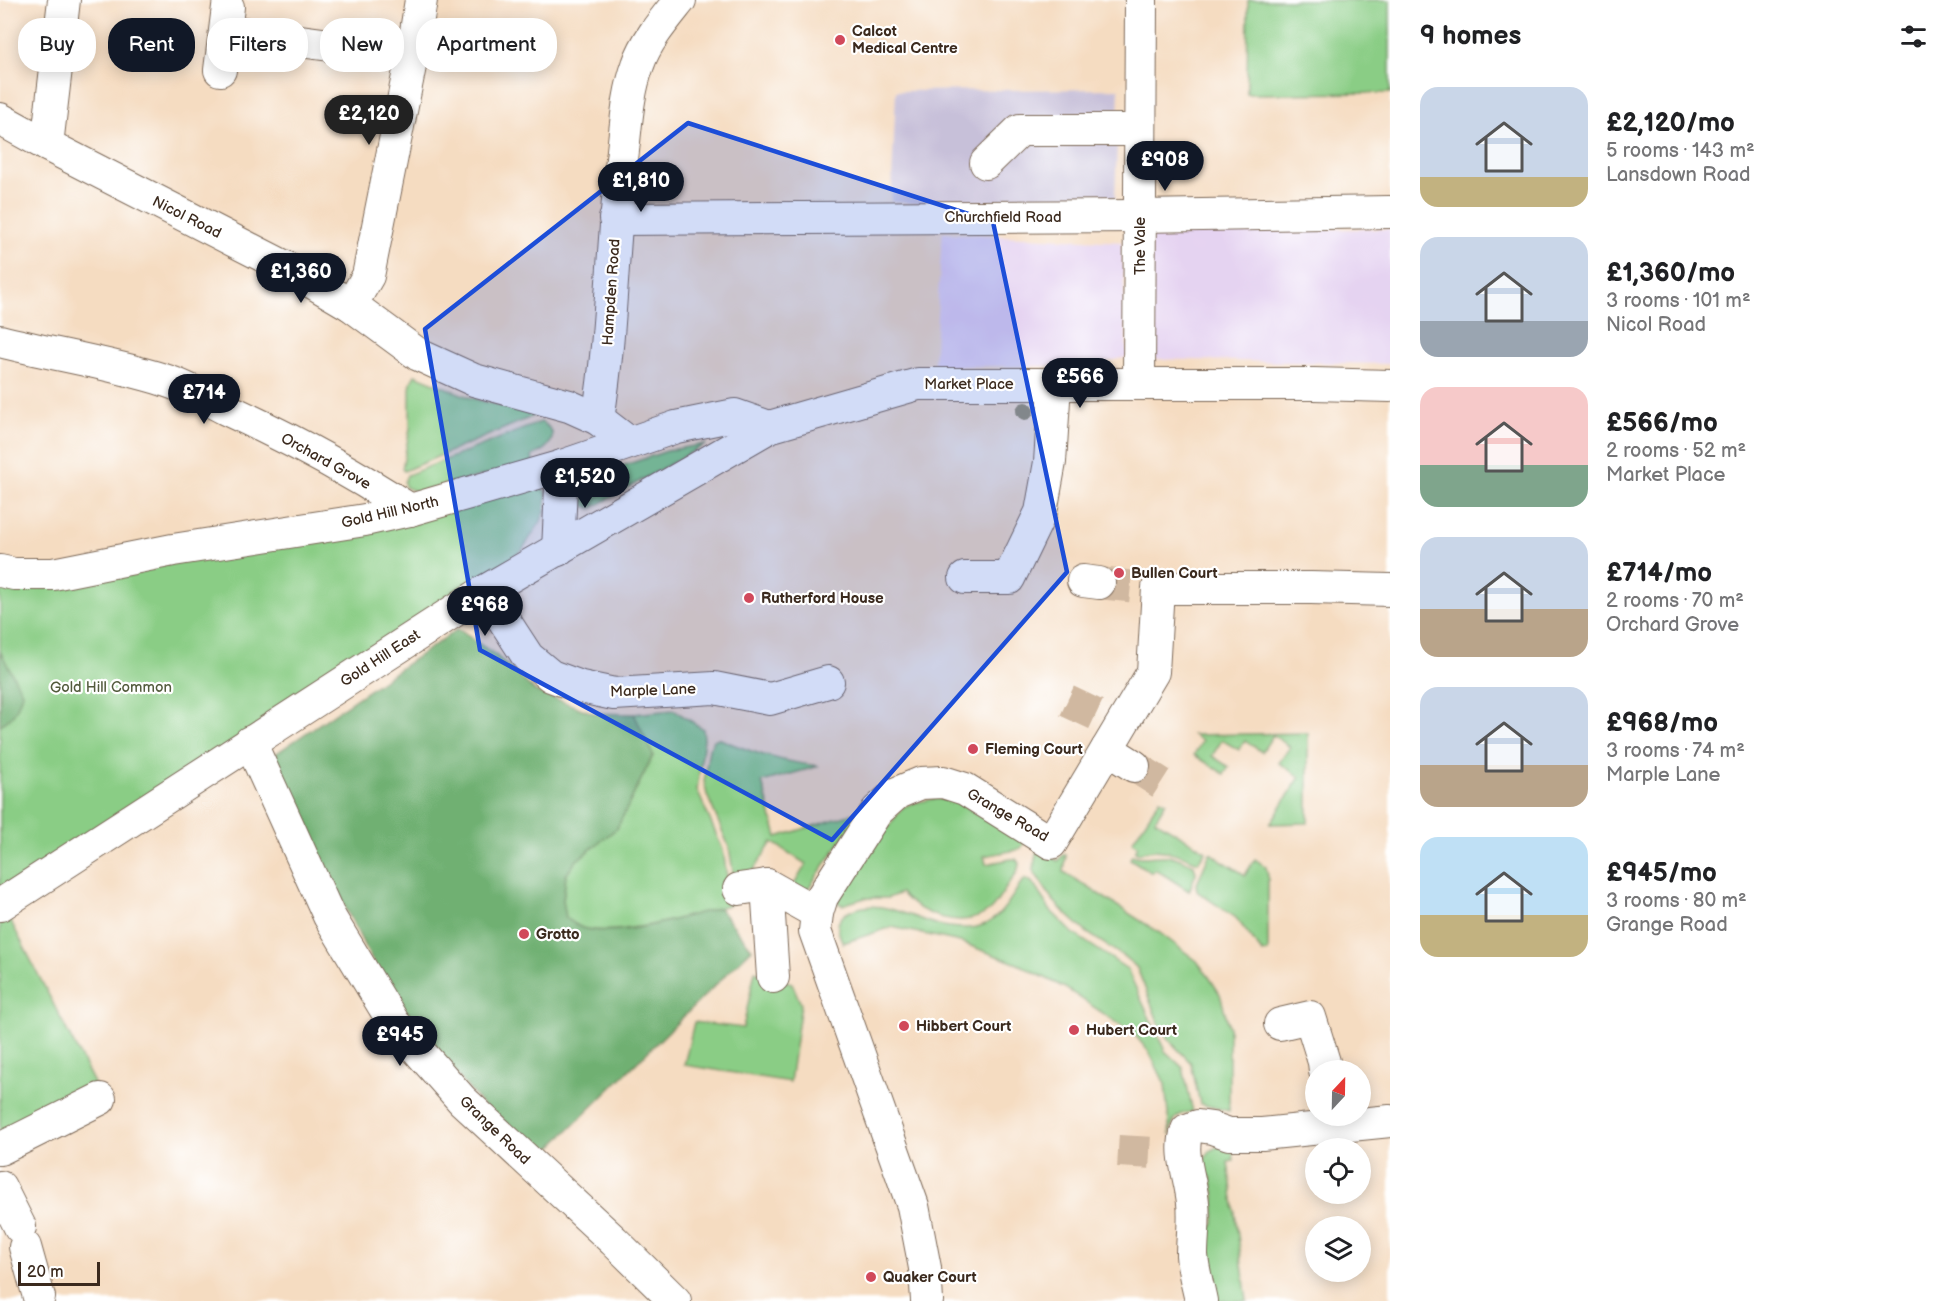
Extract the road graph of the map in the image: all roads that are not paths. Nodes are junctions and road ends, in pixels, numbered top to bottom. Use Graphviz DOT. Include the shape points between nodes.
graph roads {
  1 [pos="64,0"];
  2 [pos="422,0"];
  3 [pos="680,0"];
  4 [pos="1141,0"];
  5 [pos="308,35"];
  6 [pos="412,56"];
  7 [pos="0,119"];
  8 [pos="1140,130"];
  9 [pos="47,146"];
  10 [pos="986,163"];
  11 [pos="1390,212"];
  12 [pos="1140,216"];
  13 [pos="615,219"];
  14 [pos="351,305"];
  15 [pos="0,341"];
  16 [pos="1139,384"];
  17 [pos="1055,385"];
  18 [pos="1390,386"];
  19 [pos="598,418"];
  20 [pos="769,427"];
  21 [pos="628,442"];
  22 [pos="562,466"];
  23 [pos="410,510"];
  24 [pos="558,550"];
  25 [pos="0,572"];
  26 [pos="965,578"];
  27 [pos="1390,590"];
  28 [pos="485,591"];
  29 [pos="828,682"];
  30 [pos="1109,732"];
  31 [pos="250,742"];
  32 [pos="1134,766"];
  33 [pos="0,905"];
  34 [pos="817,913"];
  35 [pos="773,977"];
  36 [pos="1281,1024"];
  37 [pos="1323,1060"];
  38 [pos="100,1099"];
  39 [pos="1371,1121"];
  40 [pos="1390,1121"];
  41 [pos="1305,1125"];
  42 [pos="0,1149"];
  43 [pos="0,1186"];
  44 [pos="39,1297"];
  45 [pos="675,1301"];
  46 [pos="927,1301"];
  47 [pos="1201,1301"];
  1 -- 9 [label="street"];
  2 -- 6 [label="street"];
  3 -- 13 [label="street, Hampden Road" via="651,39 631,88"];
  4 -- 8 [label="street, The Vale"];
  5 -- 6 [label="street"];
  6 -- 14 [label="street" via="368,276"];
  7 -- 9 [label="street, Nicol Road"];
  8 -- 10 [label="street" via="1020,130"];
  8 -- 12 [label="street, The Vale"];
  9 -- 14 [label="street, Nicol Road" via="295,272"];
  11 -- 12 [label="street, Churchfield Road"];
  12 -- 13 [label="street, Churchfield Road"];
  12 -- 16 [label="street, The Vale"];
  13 -- 19 [label="street, Hampden Road" via="605,372"];
  14 -- 19 [label="street, Nicol Road" via="418,355 446,368"];
  15 -- 23 [label="street, Orchard Grove" via="167,380 265,427"];
  16 -- 17 [label="street, Market Place"];
  16 -- 18 [label="street, Market Place"];
  17 -- 20 [label="street, Market Place" via="918,384"];
  17 -- 26 [label="street" via="1050,462 1041,512 1009,578"];
  19 -- 21 [label="street, Nicol Road"];
  20 -- 21 [label="street, Gold Hill North" via="735,415"];
  20 -- 24 [label="street, Gold Hill East"];
  21 -- 22 [label="street, Gold Hill North"];
  22 -- 23 [label="street, Gold Hill North"];
  22 -- 24 [label="street"];
  23 -- 25 [label="street, Gold Hill North" via="53,574"];
  24 -- 28 [label="street, Gold Hill East"];
  27 -- 30 [label="street, Grange Road" via="1148,587 1154,672"];
  28 -- 29 [label="street, Marple Lane" via="528,657 550,676 581,687 614,694 714,688 770,699"];
  28 -- 31 [label="street, Gold Hill East"];
  30 -- 32 [label="street"];
  30 -- 34 [label="street, Grange Road" via="1051,843 965,789 943,782 921,783 897,793 877,811 822,897"];
  31 -- 33 [label="street, Gold Hill East"];
  31 -- 45 [label="street, Grange Road" via="329,916 394,1023 462,1100"];
  34 -- 35 [label="street" via="753,887"];
  34 -- 46 [label="street, Grange Road" via="816,931 913,1206"];
  36 -- 37 [label="street" via="1310,1017"];
  38 -- 42 [label="street"];
  39 -- 40 [label="street"];
  41 -- 47 [label="street" via="1262,1134 1229,1134 1198,1126 1187,1130 1184,1140 1170,1154 1190,1179 1194,1207 1192,1256"];
  43 -- 44 [label="street" via="23,1237"];
}
